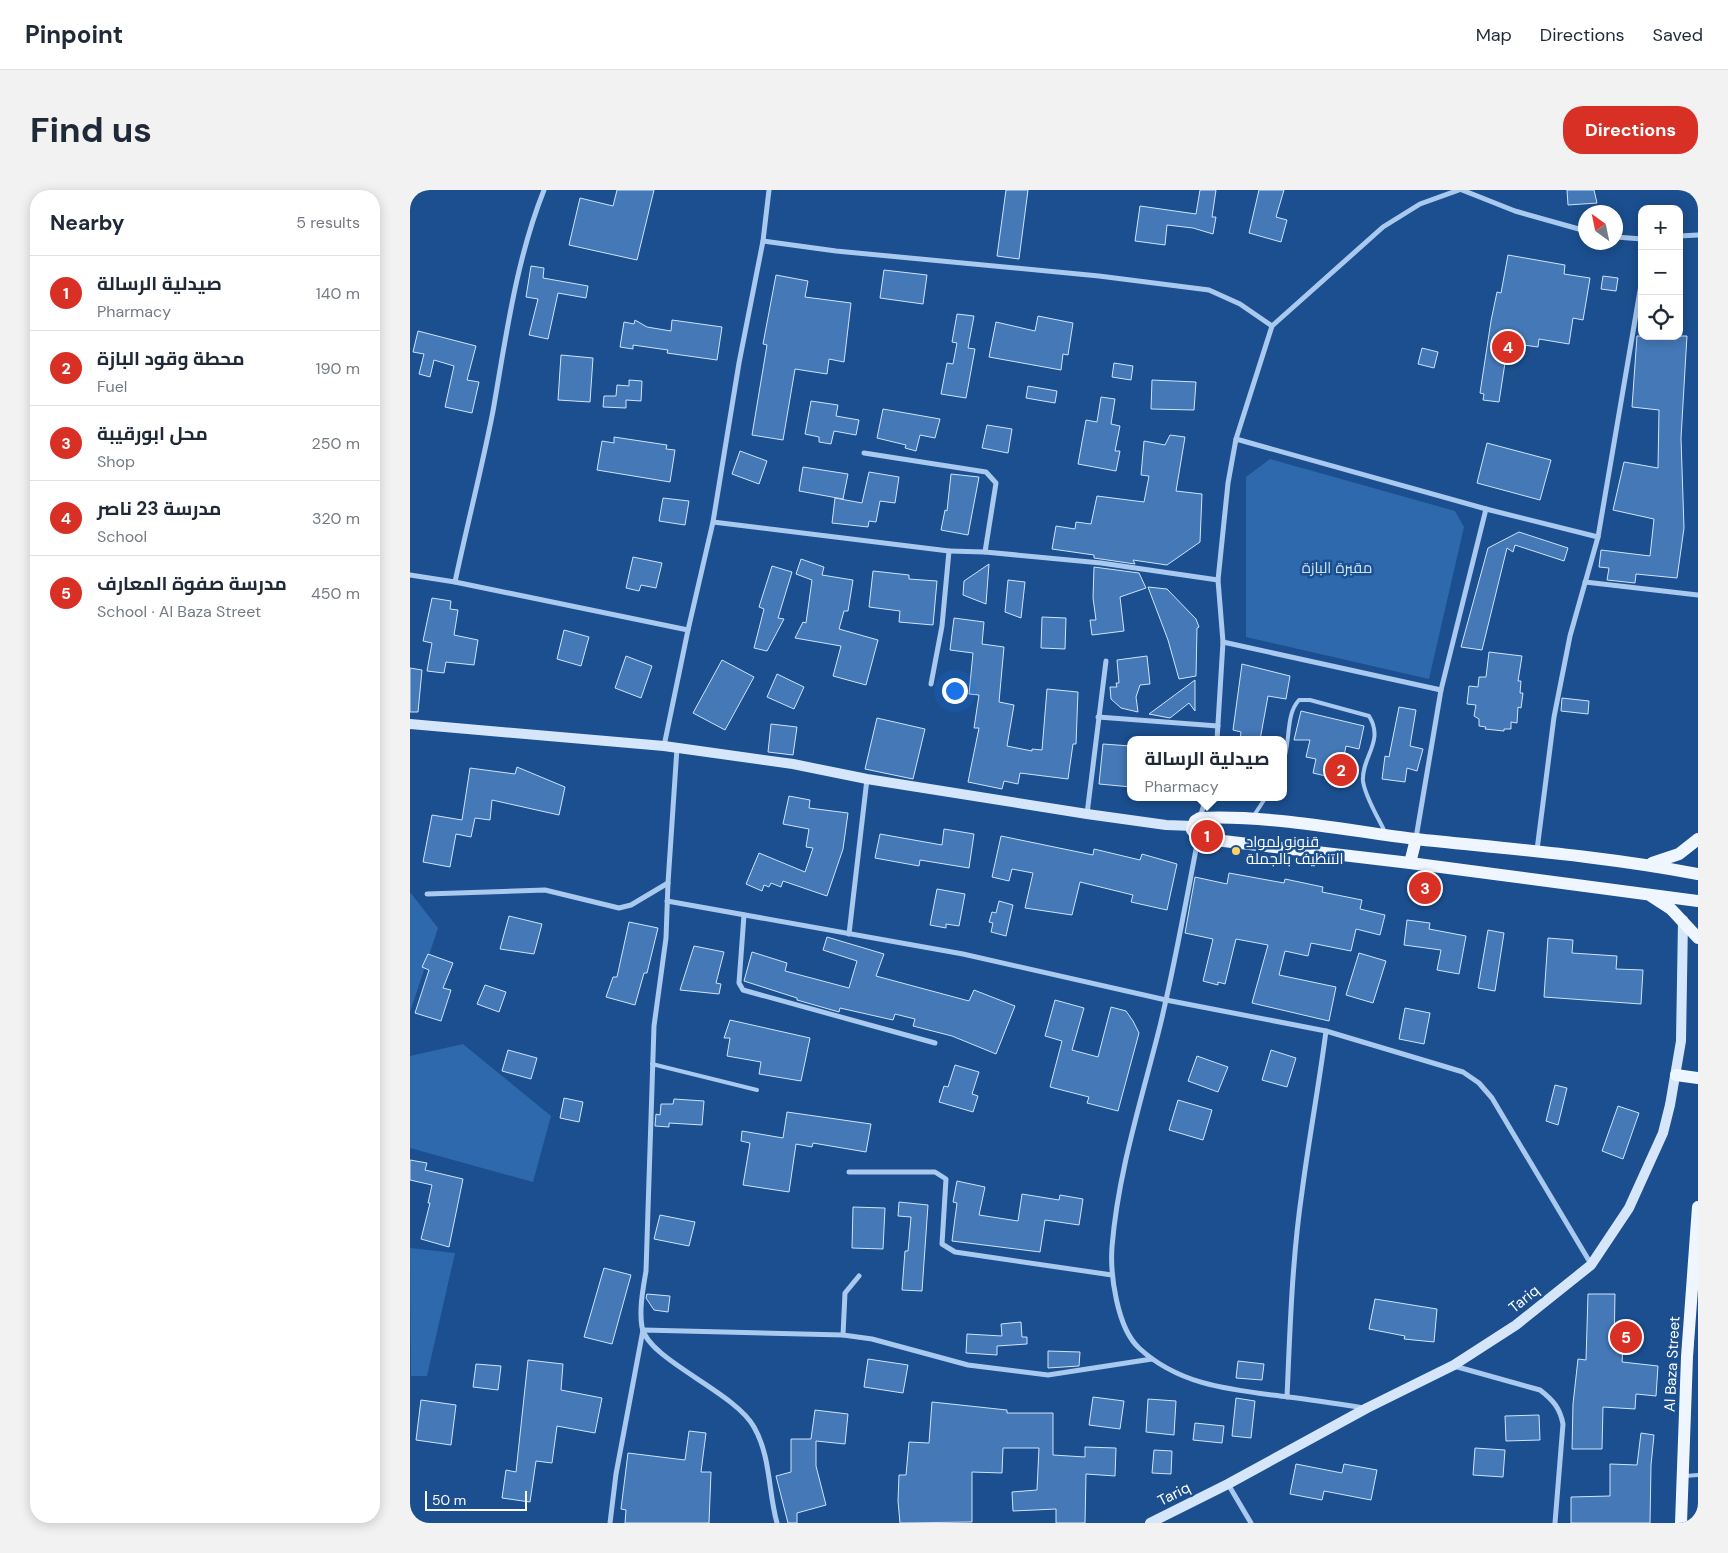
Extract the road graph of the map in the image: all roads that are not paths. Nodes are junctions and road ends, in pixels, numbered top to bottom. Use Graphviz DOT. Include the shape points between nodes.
graph roads {
  1 [pos="544,190"];
  2 [pos="769,190"];
  3 [pos="1461,190"];
  4 [pos="1578,229"];
  5 [pos="1698,235"];
  6 [pos="1683,236"];
  7 [pos="1623,238"];
  8 [pos="1638,239"];
  9 [pos="763,241"];
  10 [pos="1639,295"];
  11 [pos="1272,326"];
  12 [pos="1236,439"];
  13 [pos="864,453"];
  14 [pos="1486,509"];
  15 [pos="713,522"];
  16 [pos="1598,537"];
  17 [pos="948,551"];
  18 [pos="985,552"];
  19 [pos="410,575"];
  20 [pos="1218,580"];
  21 [pos="455,582"];
  22 [pos="1585,582"];
  23 [pos="1698,595"];
  24 [pos="688,630"];
  25 [pos="1223,642"];
  26 [pos="1106,662"];
  27 [pos="931,684"];
  28 [pos="1441,690"];
  29 [pos="1098,717"];
  30 [pos="410,724"];
  31 [pos="1218,726"];
  32 [pos="1217,736"];
  33 [pos="664,746"];
  34 [pos="678,748"];
  35 [pos="1287,751"];
  36 [pos="867,779"];
  37 [pos="1204,801"];
  38 [pos="1263,801"];
  39 [pos="1087,814"];
  40 [pos="1252,819"];
  41 [pos="1196,822"];
  42 [pos="1386,835"];
  43 [pos="1198,838"];
  44 [pos="1416,839"];
  45 [pos="1698,839"];
  46 [pos="1537,850"];
  47 [pos="1410,862"];
  48 [pos="1646,864"];
  49 [pos="1698,874"];
  50 [pos="668,883"];
  51 [pos="1644,893"];
  52 [pos="427,894"];
  53 [pos="667,901"];
  54 [pos="1698,901"];
  55 [pos="744,915"];
  56 [pos="1683,920"];
  57 [pos="849,934"];
  58 [pos="1698,938"];
  59 [pos="1166,1000"];
  60 [pos="1326,1031"];
  61 [pos="936,1043"];
  62 [pos="652,1064"];
  63 [pos="1676,1075"];
  64 [pos="1698,1078"];
  65 [pos="757,1090"];
  66 [pos="849,1172"];
  67 [pos="1698,1207"];
  68 [pos="1591,1265"];
  69 [pos="1112,1274"];
  70 [pos="859,1276"];
  71 [pos="642,1330"];
  72 [pos="843,1335"];
  73 [pos="1152,1359"];
  74 [pos="1454,1366"];
  75 [pos="1287,1397"];
  76 [pos="1367,1408"];
  77 [pos="1698,1475"];
  78 [pos="1683,1476"];
  79 [pos="1228,1484"];
  80 [pos="610,1523"];
  81 [pos="777,1523"];
  82 [pos="1150,1523"];
  83 [pos="1251,1523"];
  84 [pos="1554,1523"];
  85 [pos="1681,1523"];
  1 -- 21 [label="street" via="523,258"];
  2 -- 9 [label="street"];
  3 -- 4 [label="street" via="1515,211"];
  3 -- 11 [label="street" via="1420,204 1383,226"];
  5 -- 6 [label="street"];
  7 -- 8 [label="street"];
  9 -- 11 [label="street" via="1209,290 1240,304"];
  9 -- 15 [label="street"];
  10 -- 16 [label="street"];
  11 -- 12 [label="street"];
  12 -- 14 [label="street"];
  12 -- 20 [label="street"];
  13 -- 18 [label="street" via="986,472 996,483"];
  14 -- 16 [label="street"];
  14 -- 28 [label="street"];
  15 -- 17 [label="street"];
  15 -- 24 [label="street"];
  16 -- 22 [label="street"];
  17 -- 18 [label="street"];
  17 -- 27 [label="street" via="942,626"];
  18 -- 20 [label="street" via="1101,563"];
  19 -- 21 [label="street"];
  20 -- 25 [label="street"];
  21 -- 24 [label="street"];
  22 -- 23 [label="street"];
  22 -- 46 [label="street" via="1570,636 1554,717"];
  24 -- 33 [label="street"];
  25 -- 28 [label="street"];
  25 -- 31 [label="street"];
  26 -- 29 [label="street"];
  28 -- 44 [label="street"];
  29 -- 31 [label="street"];
  29 -- 39 [label="street"];
  30 -- 33 [label="main road"];
  31 -- 32 [label="street"];
  33 -- 34 [label="main road"];
  34 -- 36 [label="main road" via="793,764"];
  34 -- 50 [label="street"];
  35 -- 42 [label="lane" via="1292,708 1299,700 1369,716 1374,724 1374,738 1363,780"];
  36 -- 39 [label="main road"];
  36 -- 57 [label="street"];
  37 -- 41 [label="street"];
  38 -- 40 [label="lane"];
  39 -- 41 [label="main road" via="1166,825"];
  40 -- 41 [label="main road"];
  40 -- 42 [label="main road"];
  41 -- 43 [label="main road" via="1194,833"];
  42 -- 44 [label="main road"];
  43 -- 47 [label="main road"];
  43 -- 59 [label="street"];
  44 -- 46 [label="main road"];
  44 -- 47 [label="main road"];
  45 -- 48 [label="main road" via="1679,854"];
  46 -- 48 [label="main road"];
  47 -- 51 [label="main road"];
  48 -- 49 [label="main road"];
  50 -- 52 [label="street" via="631,905 619,908 545,890"];
  50 -- 53 [label="street"];
  51 -- 54 [label="main road"];
  51 -- 56 [label="main road"];
  53 -- 55 [label="street"];
  53 -- 62 [label="street"];
  55 -- 57 [label="street"];
  55 -- 61 [label="street" via="739,983 743,990"];
  56 -- 58 [label="main road"];
  56 -- 63 [label="main road, Tariq" via="1681,1041"];
  57 -- 59 [label="street" via="963,954"];
  59 -- 60 [label="street"];
  59 -- 69 [label="street" via="1124,1173 1112,1246"];
  60 -- 68 [label="street" via="1463,1072 1479,1083 1492,1098"];
  60 -- 75 [label="street" via="1302,1193"];
  62 -- 65 [label="lane"];
  62 -- 71 [label="street"];
  63 -- 64 [label="main road"];
  63 -- 68 [label="main road, Tariq" via="1663,1133 1653,1156 1620,1224"];
  66 -- 69 [label="street" via="935,1172 946,1180 942,1244 955,1252"];
  67 -- 78 [label="main road, Al Baza Street" via="1687,1356"];
  68 -- 74 [label="main road, Tariq" via="1516,1325"];
  69 -- 73 [label="street" via="1125,1325 1137,1347"];
  70 -- 72 [label="street" via="846,1293"];
  71 -- 72 [label="street"];
  71 -- 80 [label="street"];
  71 -- 81 [label="street" via="658,1350 742,1410 754,1427 767,1463"];
  72 -- 73 [label="street" via="872,1339 968,1365 1048,1375"];
  73 -- 75 [label="street" via="1205,1386"];
  74 -- 76 [label="main road, Tariq"];
  74 -- 84 [label="street" via="1540,1390 1560,1410 1563,1424"];
  75 -- 76 [label="street"];
  76 -- 79 [label="main road, Tariq"];
  77 -- 78 [label="lane"];
  78 -- 85 [label="main road, Al Baza Street"];
  79 -- 82 [label="main road, Tariq"];
  79 -- 83 [label="street"];
}
